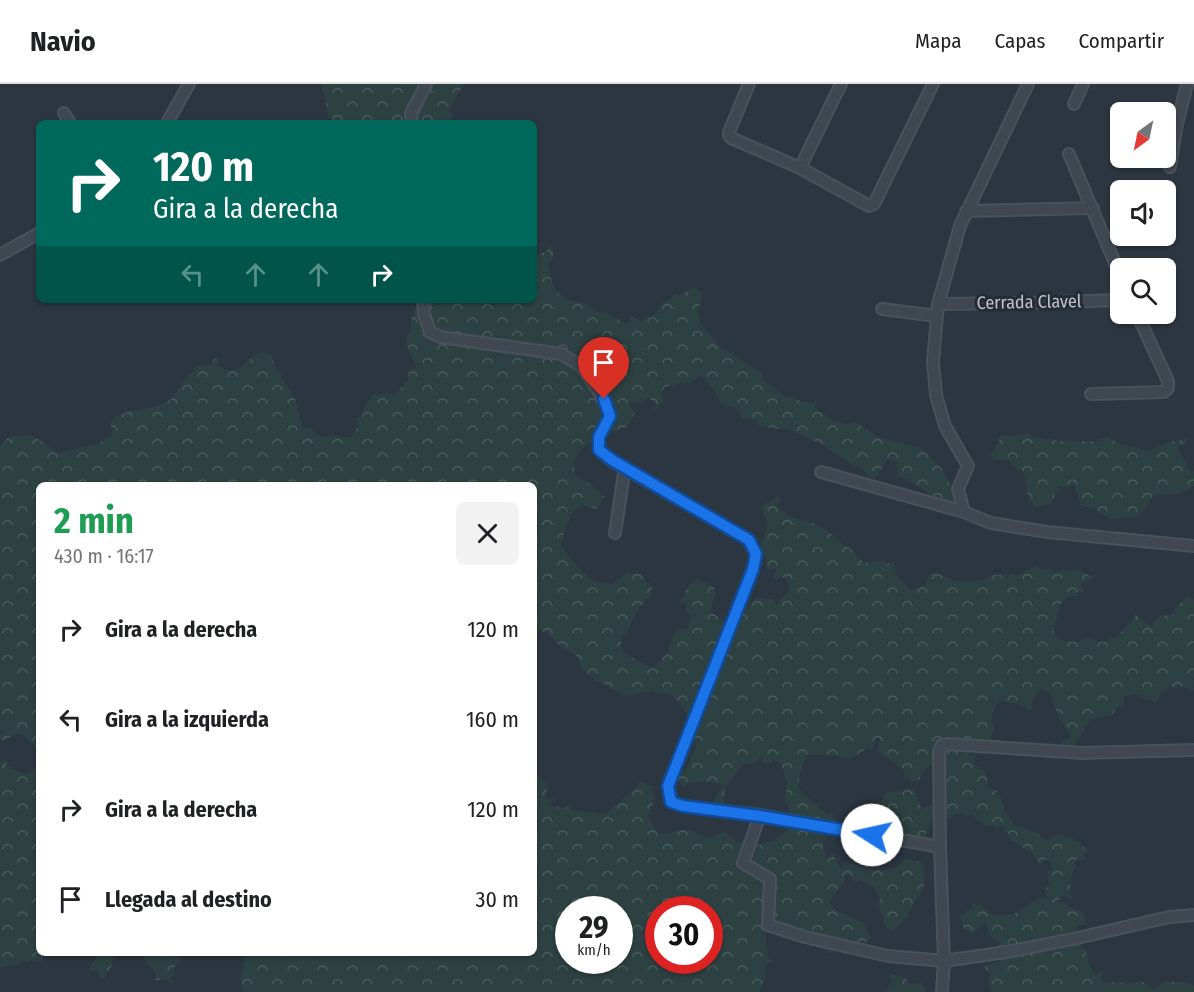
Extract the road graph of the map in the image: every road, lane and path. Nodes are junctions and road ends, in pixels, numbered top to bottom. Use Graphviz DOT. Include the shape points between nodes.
graph roads {
  1 [pos="189,84"];
  2 [pos="426,84"];
  3 [pos="749,84"];
  4 [pos="841,84"];
  5 [pos="933,84"];
  6 [pos="1028,84"];
  7 [pos="1083,84"];
  8 [pos="1187,84"];
  9 [pos="1074,104"];
  10 [pos="169,120"];
  11 [pos="412,120"];
  12 [pos="1176,130"];
  13 [pos="1069,154"];
  14 [pos="800,168"];
  15 [pos="1093,208"];
  16 [pos="966,211"];
  17 [pos="36,235"];
  18 [pos="2,250"];
  19 [pos="1113,258"];
  20 [pos="1110,300"];
  21 [pos="423,303"];
  22 [pos="938,304"];
  23 [pos="882,309"];
  24 [pos="937,316"];
  25 [pos="1142,324"];
  26 [pos="1091,394"];
  27 [pos="625,467"];
  28 [pos="821,472"];
  29 [pos="964,512"];
  30 [pos="615,533"];
  31 [pos="1194,546"];
  32 [pos="1194,750"];
  33 [pos="760,816"];
  34 [pos="940,847"];
  35 [pos="1194,915"];
  36 [pos="944,961"];
  37 [pos="942,992"];
  1 -- 10 [label="street"];
  2 -- 11 [label="street"];
  3 -- 14 [label="street" via="729,135"];
  4 -- 14 [label="street"];
  5 -- 14 [label="street" via="872,205"];
  6 -- 16 [label="street"];
  7 -- 9 [label="street"];
  8 -- 12 [label="street"];
  13 -- 15 [label="street"];
  15 -- 16 [label="street"];
  15 -- 19 [label="street"];
  16 -- 22 [label="street"];
  17 -- 18 [label="street"];
  20 -- 22 [label="street, Cerrada Clavel"];
  21 -- 27 [label="street" via="430,332 440,338 561,354 581,366 604,399 610,416 599,437 599,450"];
  22 -- 24 [label="street"];
  23 -- 24 [label="street"];
  24 -- 29 [label="street" via="933,362 936,396 945,426 968,466 958,489"];
  25 -- 26 [label="street" via="1168,388 1164,392"];
  27 -- 30 [label="street"];
  27 -- 33 [label="street" via="749,540 756,554 668,786 671,802 683,806"];
  28 -- 29 [label="street"];
  29 -- 31 [label="street" via="991,523 1047,532"];
  32 -- 34 [label="street" via="1081,753 942,745"];
  33 -- 34 [label="street"];
  33 -- 36 [label="street" via="743,862 770,879 768,925 888,956"];
  34 -- 36 [label="street"];
  35 -- 36 [label="street"];
  36 -- 37 [label="street"];
}
